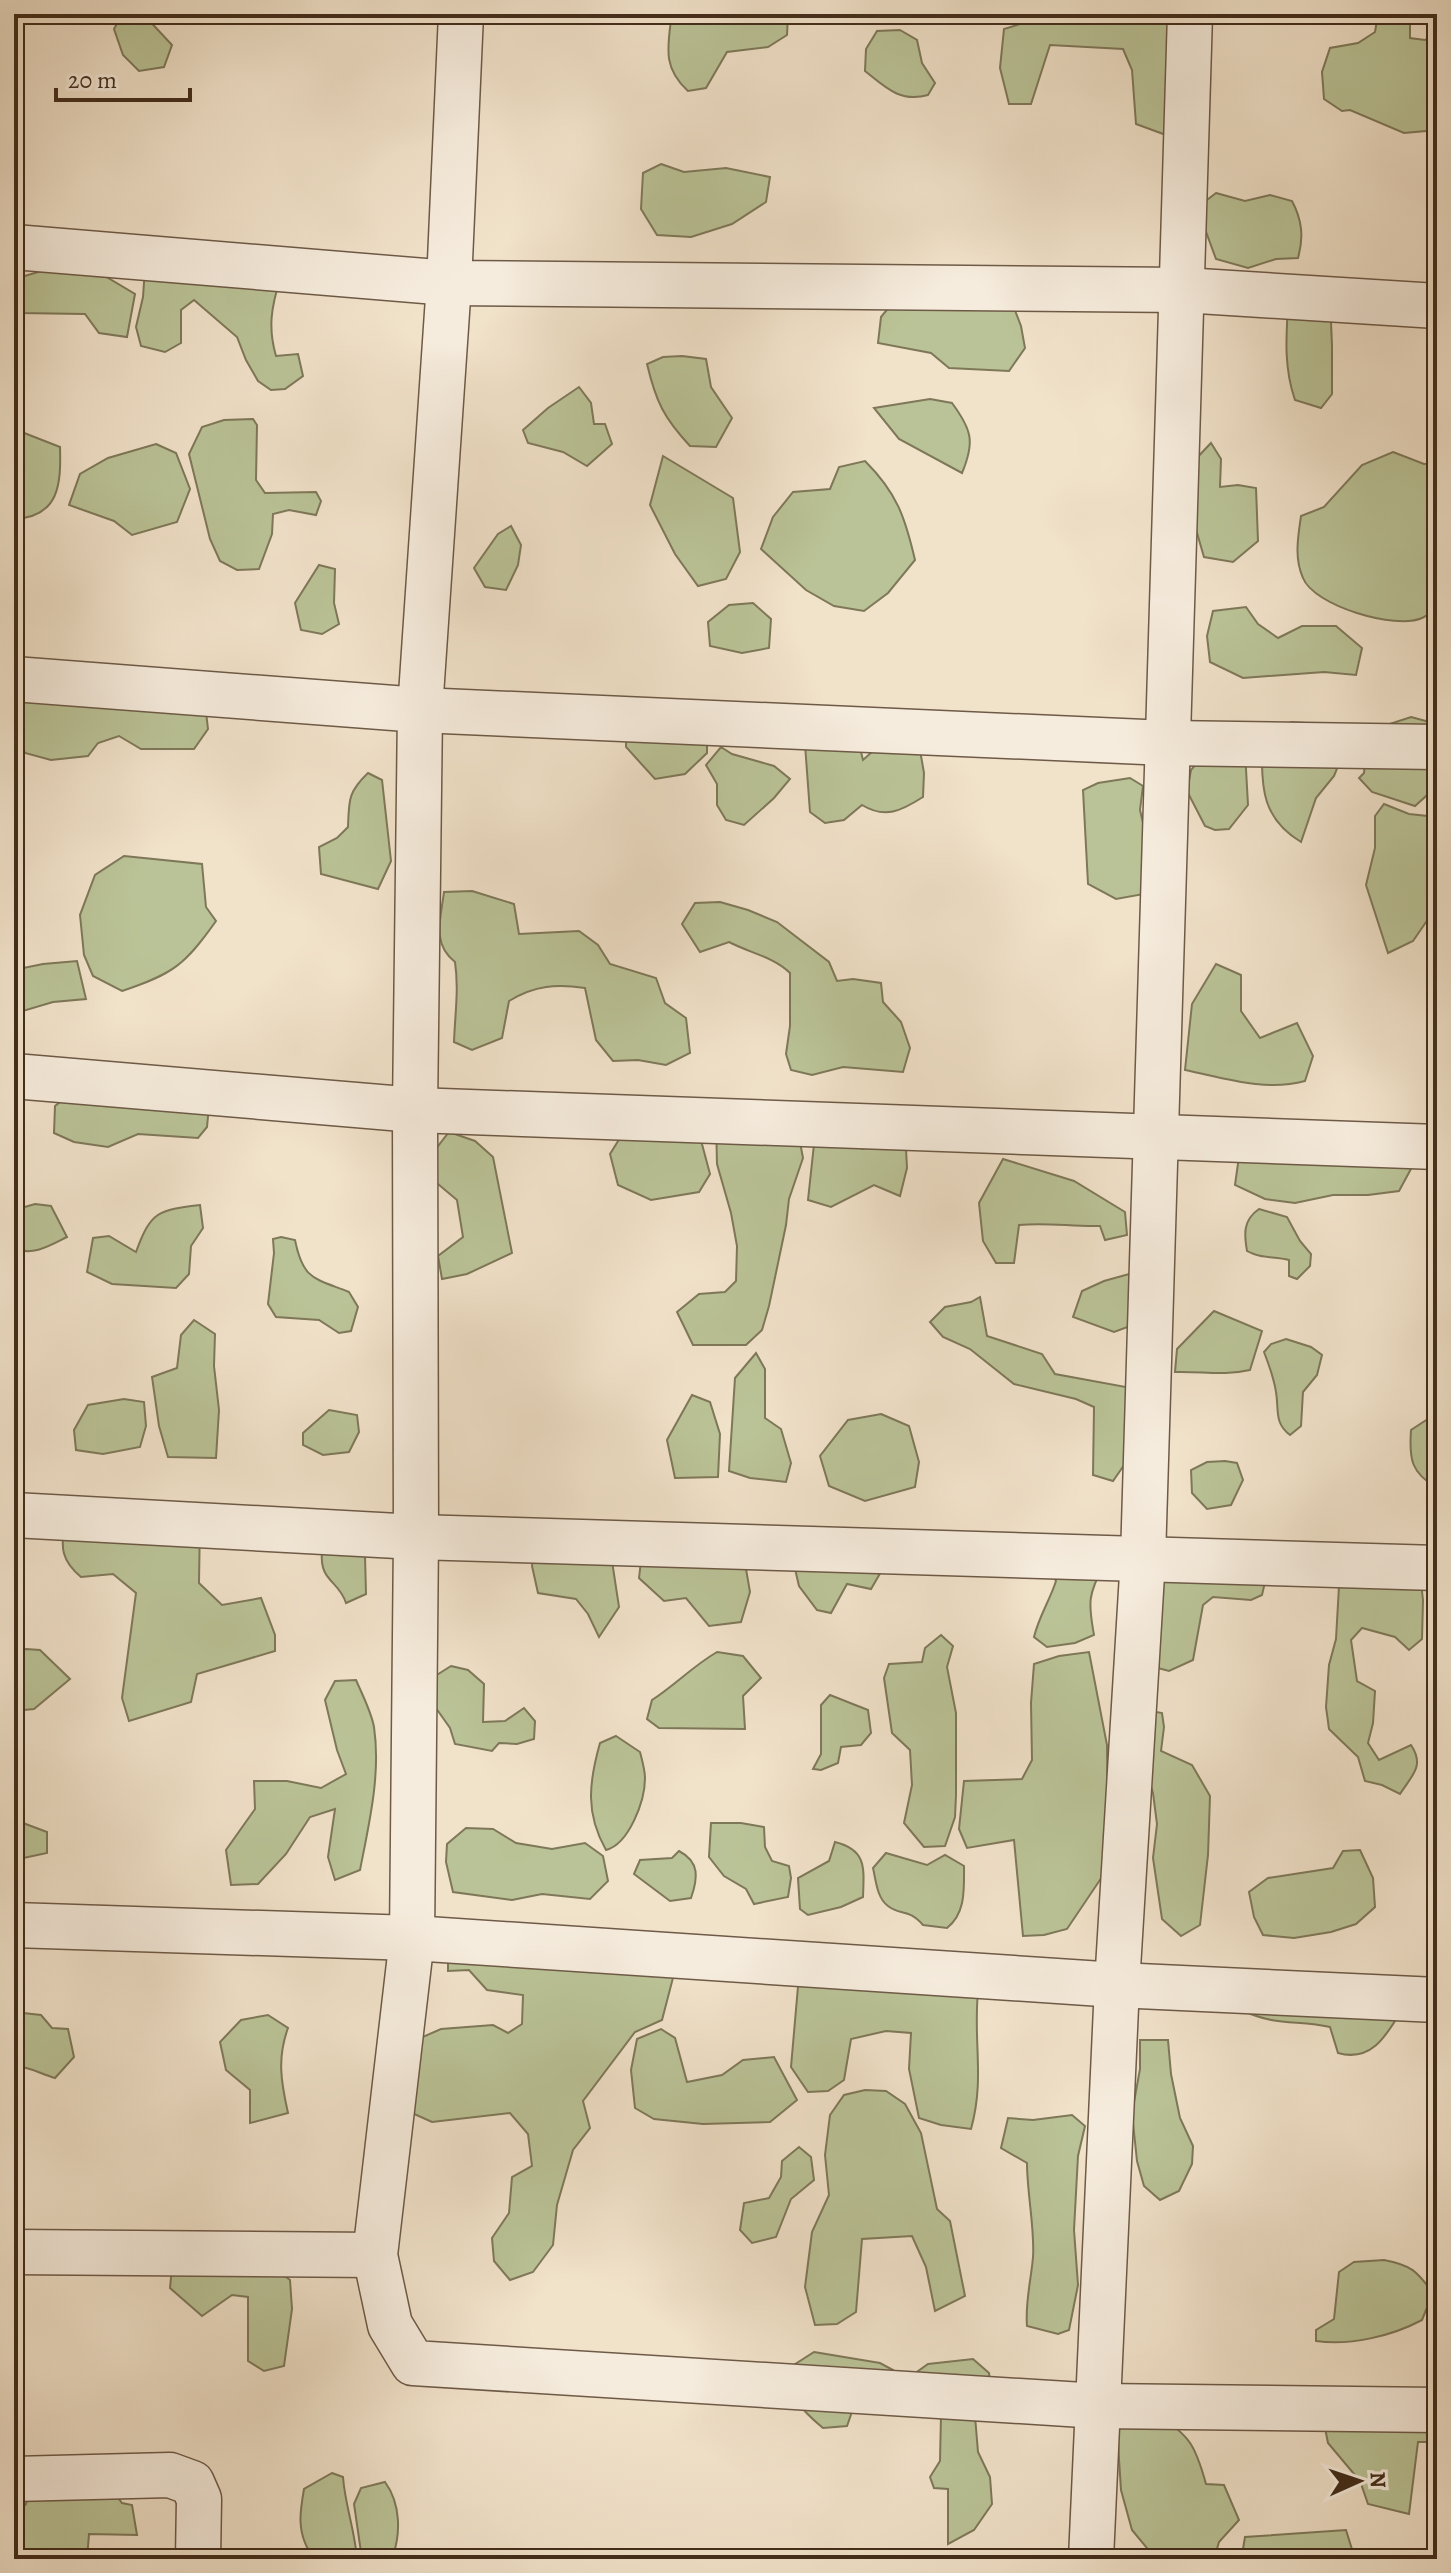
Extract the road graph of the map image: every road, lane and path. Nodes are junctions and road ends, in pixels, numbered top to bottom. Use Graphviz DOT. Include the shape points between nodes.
graph roads {
  1 [pos="461,14"];
  2 [pos="1190,14"];
  3 [pos="14,247"];
  4 [pos="449,283"];
  5 [pos="1183,290"];
  6 [pos="1437,306"];
  7 [pos="14,679"];
  8 [pos="420,710"];
  9 [pos="1167,743"];
  10 [pos="1437,747"];
  11 [pos="14,1076"];
  12 [pos="415,1110"];
  13 [pos="1156,1139"];
  14 [pos="1437,1147"];
  15 [pos="14,1515"];
  16 [pos="416,1537"];
  17 [pos="1143,1558"];
  18 [pos="1437,1568"];
  19 [pos="14,1925"];
  20 [pos="412,1938"];
  21 [pos="1117,1985"];
  22 [pos="1437,2000"];
  23 [pos="14,2252"];
  24 [pos="375,2255"];
  25 [pos="1099,2406"];
  26 [pos="1437,2410"];
  27 [pos="14,2479"];
  28 [pos="198,2559"];
  29 [pos="1091,2559"];
  1 -- 4 [label="street"];
  2 -- 5 [label="street"];
  3 -- 4 [label="street"];
  4 -- 5 [label="street"];
  4 -- 8 [label="street"];
  5 -- 6 [label="street"];
  5 -- 9 [label="street"];
  7 -- 8 [label="street"];
  8 -- 9 [label="street"];
  8 -- 12 [label="street"];
  9 -- 10 [label="street"];
  9 -- 13 [label="street"];
  11 -- 12 [label="street"];
  12 -- 13 [label="street"];
  12 -- 16 [label="street"];
  13 -- 14 [label="street"];
  13 -- 17 [label="street"];
  15 -- 16 [label="street"];
  16 -- 17 [label="street"];
  16 -- 20 [label="street"];
  17 -- 18 [label="street"];
  17 -- 21 [label="street"];
  19 -- 20 [label="street"];
  20 -- 21 [label="street"];
  20 -- 24 [label="street"];
  21 -- 22 [label="street"];
  21 -- 25 [label="street"];
  23 -- 24 [label="street"];
  24 -- 25 [label="street" via="390,2325 413,2363"];
  25 -- 26 [label="street"];
  25 -- 29 [label="street"];
  27 -- 28 [label="street" via="170,2475 192,2483 199,2499"];
}
